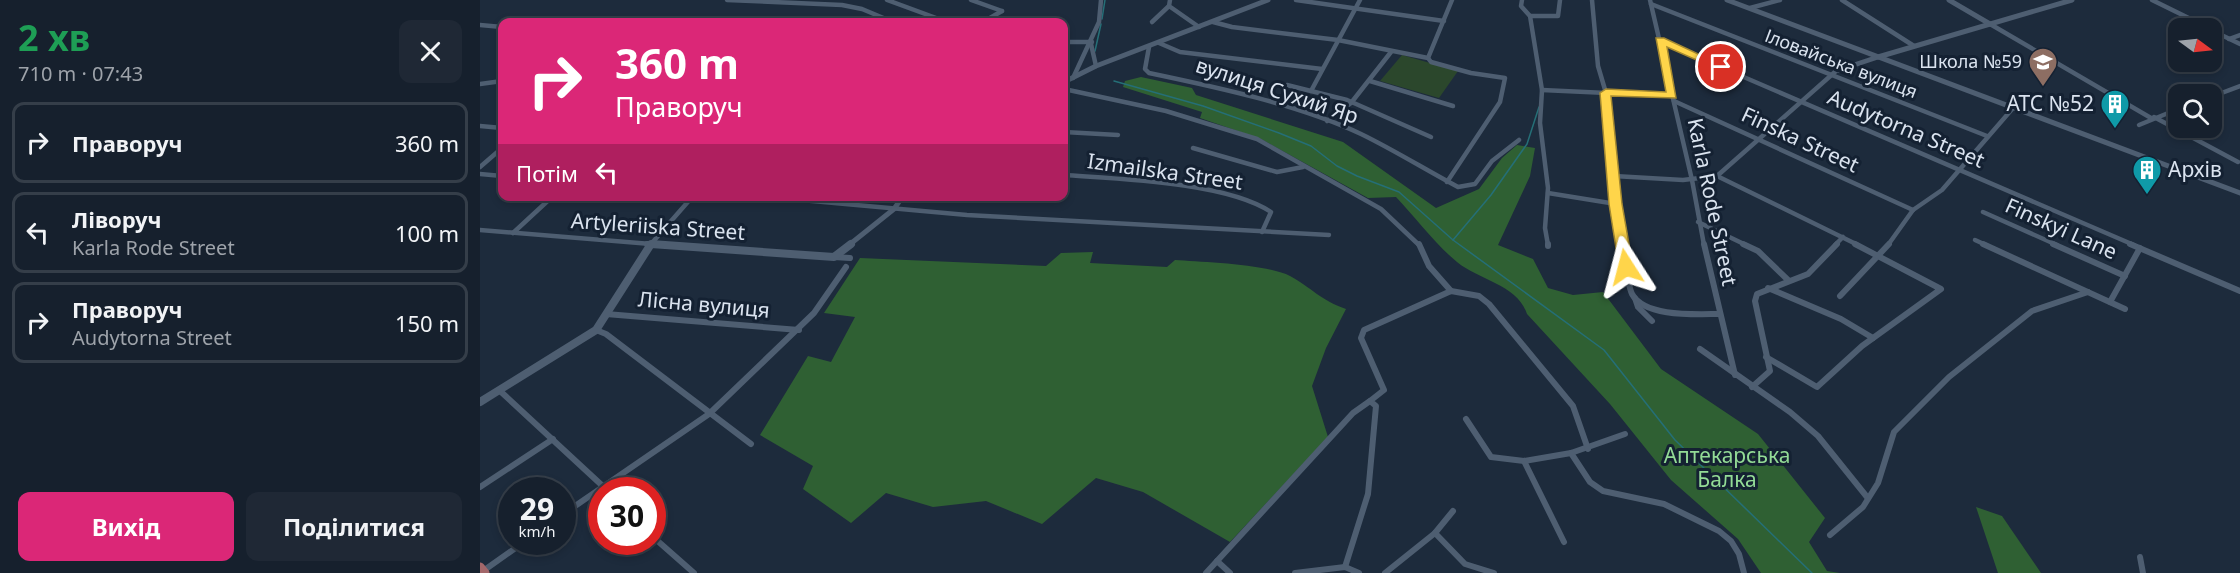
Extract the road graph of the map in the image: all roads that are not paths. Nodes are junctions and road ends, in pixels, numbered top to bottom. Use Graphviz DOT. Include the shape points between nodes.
graph roads {
  1 [pos="727,0"];
  2 [pos="887,0"];
  3 [pos="971,0"];
  4 [pos="1101,0"];
  5 [pos="1170,0"];
  6 [pos="1268,0"];
  7 [pos="1296,0"];
  8 [pos="1360,0"];
  9 [pos="1452,0"];
  10 [pos="1522,0"];
  11 [pos="1560,0"];
  12 [pos="1592,0"];
  13 [pos="1727,0"];
  14 [pos="1780,0"];
  15 [pos="1842,0"];
  16 [pos="1949,0"];
  17 [pos="2072,0"];
  18 [pos="2152,0"];
  19 [pos="1650,2"];
  20 [pos="2058,2"];
  21 [pos="1168,6"];
  22 [pos="1355,8"];
  23 [pos="1749,8"];
  24 [pos="1002,11"];
  25 [pos="1530,16"];
  26 [pos="877,18"];
  27 [pos="936,18"];
  28 [pos="990,18"];
  29 [pos="2188,18"];
  30 [pos="1444,21"];
  31 [pos="1152,22"];
  32 [pos="1213,22"];
  33 [pos="1990,24"];
  34 [pos="480,25"];
  35 [pos="498,27"];
  36 [pos="1199,27"];
  37 [pos="2222,35"];
  38 [pos="2240,35"];
  39 [pos="2229,39"];
  40 [pos="1338,40"];
  41 [pos="1660,41"];
  42 [pos="1068,42"];
  43 [pos="1092,43"];
  44 [pos="1159,43"];
  45 [pos="2240,44"];
  46 [pos="1914,46"];
  47 [pos="1149,47"];
  48 [pos="1391,52"];
  49 [pos="1878,57"];
  50 [pos="1428,58"];
  51 [pos="1096,66"];
  52 [pos="1322,69"];
  53 [pos="1832,75"];
  54 [pos="1072,78"];
  55 [pos="1068,80"];
  56 [pos="1370,81"];
  57 [pos="498,82"];
  58 [pos="480,84"];
  59 [pos="1287,85"];
  60 [pos="2240,86"];
  61 [pos="1068,90"];
  62 [pos="1542,90"];
  63 [pos="1311,91"];
  64 [pos="1606,93"];
  65 [pos="2222,93"];
  66 [pos="1673,98"];
  67 [pos="1802,102"];
  68 [pos="1351,103"];
  69 [pos="1453,106"];
  70 [pos="2013,108"];
  71 [pos="2168,112"];
  72 [pos="2152,118"];
  73 [pos="1327,121"];
  74 [pos="2139,125"];
  75 [pos="480,126"];
  76 [pos="498,128"];
  77 [pos="1068,132"];
  78 [pos="1118,135"];
  79 [pos="1987,136"];
  80 [pos="1431,137"];
  81 [pos="1759,139"];
  82 [pos="1519,140"];
  83 [pos="1193,148"];
  84 [pos="498,151"];
  85 [pos="2238,162"];
  86 [pos="480,166"];
  87 [pos="1303,167"];
  88 [pos="1958,170"];
  89 [pos="480,174"];
  90 [pos="1068,174"];
  91 [pos="498,176"];
  92 [pos="1614,176"];
  93 [pos="1717,176"];
  94 [pos="1692,180"];
  95 [pos="1447,182"];
  96 [pos="1548,193"];
  97 [pos="2240,193"];
  98 [pos="548,201"];
  99 [pos="689,201"];
  100 [pos="810,201"];
  101 [pos="900,201"];
  102 [pos="1616,204"];
  103 [pos="894,209"];
  104 [pos="1913,210"];
  105 [pos="1983,212"];
  106 [pos="1698,222"];
  107 [pos="480,230"];
  108 [pos="1262,232"];
  109 [pos="513,233"];
  110 [pos="1329,235"];
  111 [pos="1843,237"];
  112 [pos="1975,240"];
  113 [pos="651,244"];
  114 [pos="1548,246"];
  115 [pos="2140,248"];
  116 [pos="1880,256"];
  117 [pos="834,257"];
  118 [pos="850,258"];
  119 [pos="846,267"];
  120 [pos="2125,276"];
  121 [pos="1788,280"];
  122 [pos="1768,288"];
  123 [pos="1451,291"];
  124 [pos="2240,291"];
  125 [pos="2088,292"];
  126 [pos="1840,296"];
  127 [pos="1635,298"];
  128 [pos="2110,302"];
  129 [pos="2125,309"];
  130 [pos="606,314"];
  131 [pos="1720,314"];
  132 [pos="1652,321"];
  133 [pos="596,330"];
  134 [pos="799,330"];
  135 [pos="1873,338"];
  136 [pos="1700,349"];
  137 [pos="1766,357"];
  138 [pos="1735,375"];
  139 [pos="1752,387"];
  140 [pos="499,390"];
  141 [pos="1370,401"];
  142 [pos="480,402"];
  143 [pos="709,414"];
  144 [pos="1466,419"];
  145 [pos="1625,434"];
  146 [pos="553,439"];
  147 [pos="751,444"];
  148 [pos="1588,449"];
  149 [pos="1571,453"];
  150 [pos="1524,460"];
  151 [pos="594,477"];
  152 [pos="621,477"];
  153 [pos="480,487"];
  154 [pos="1866,497"];
  155 [pos="1453,511"];
  156 [pos="1435,533"];
  157 [pos="1830,535"];
  158 [pos="1564,542"];
  159 [pos="666,548"];
  160 [pos="505,555"];
  161 [pos="2140,557"];
  162 [pos="1217,561"];
  163 [pos="1345,567"];
  164 [pos="483,570"];
  165 [pos="694,573"];
  166 [pos="1206,573"];
  167 [pos="1230,573"];
  168 [pos="1295,573"];
  169 [pos="1359,573"];
  170 [pos="1384,573"];
  171 [pos="1494,573"];
  172 [pos="1744,573"];
  173 [pos="2144,573"];
  1 -- 26 [label="street" via="843,6 862,9"];
  2 -- 27 [label="street"];
  3 -- 24 [label="street"];
  4 -- 43 [label="street"];
  5 -- 21 [label="street"];
  6 -- 32 [label="street"];
  7 -- 22 [label="street"];
  8 -- 22 [label="street"];
  9 -- 30 [label="street"];
  10 -- 25 [label="street" via="1521,6"];
  11 -- 25 [label="street" via="1558,16"];
  12 -- 64 [label="street" via="1598,66"];
  13 -- 23 [label="street"];
  14 -- 23 [label="street"];
  15 -- 46 [label="street"];
  16 -- 33 [label="street"];
  17 -- 20 [label="street"];
  18 -- 29 [label="street"];
  19 -- 41 [label="street, Karla Rode Street"];
  19 -- 53 [label="street, Іловайська вулиця"];
  20 -- 33 [label="street"];
  21 -- 31 [label="street"];
  21 -- 36 [label="street"];
  22 -- 30 [label="street"];
  22 -- 40 [label="street"];
  23 -- 49 [label="street"];
  24 -- 28 [label="street"];
  25 -- 62 [label="street"];
  30 -- 50 [label="street"];
  32 -- 36 [label="street"];
  32 -- 40 [label="street"];
  33 -- 46 [label="street"];
  33 -- 72 [label="street"];
  34 -- 35 [label="street"];
  36 -- 44 [label="street"];
  37 -- 39 [label="street"];
  38 -- 39 [label="street"];
  39 -- 45 [label="street"];
  40 -- 48 [label="street"];
  40 -- 52 [label="street"];
  41 -- 66 [label="street, Karla Rode Street"];
  41 -- 67 [label="street, Audytorna Street"];
  42 -- 43 [label="street"];
  43 -- 51 [label="street"];
  43 -- 54 [label="street"];
  44 -- 47 [label="street"];
  44 -- 52 [label="street" via="1180,52"];
  46 -- 49 [label="street"];
  47 -- 51 [label="street"];
  47 -- 73 [label="street, вулиця Сухий Яр" via="1145,69 1149,73 1181,77"];
  48 -- 50 [label="street"];
  48 -- 56 [label="street"];
  49 -- 53 [label="street"];
  49 -- 70 [label="street"];
  50 -- 95 [label="street" via="1471,73 1502,77 1506,83 1496,108"];
  51 -- 54 [label="street"];
  52 -- 63 [label="street"];
  53 -- 67 [label="street"];
  53 -- 79 [label="street, Іловайська вулиця"];
  54 -- 55 [label="street"];
  56 -- 68 [label="street"];
  56 -- 69 [label="street"];
  57 -- 58 [label="street"];
  59 -- 63 [label="street"];
  60 -- 65 [label="street"];
  61 -- 87 [label="street" via="1166,111 1257,139"];
  62 -- 64 [label="street"];
  62 -- 96 [label="street" via="1541,141"];
  63 -- 68 [label="street"];
  64 -- 66 [label="street"];
  64 -- 92 [label="street"];
  66 -- 81 [label="street, Finska Street"];
  66 -- 94 [label="street, Karla Rode Street"];
  67 -- 81 [label="street"];
  67 -- 88 [label="street, Audytorna Street"];
  68 -- 73 [label="street"];
  68 -- 80 [label="street"];
  70 -- 79 [label="street"];
  70 -- 97 [label="street"];
  71 -- 72 [label="street"];
  72 -- 74 [label="street"];
  72 -- 85 [label="street"];
  73 -- 95 [label="street, вулиця Сухий Яр" via="1360,134"];
  75 -- 76 [label="street"];
  77 -- 78 [label="street"];
  79 -- 88 [label="street"];
  81 -- 93 [label="street"];
  81 -- 104 [label="street, Finska Street"];
  82 -- 95 [label="street, вулиця Сухий Яр" via="1502,150 1475,184 1463,188"];
  83 -- 87 [label="street" via="1277,172"];
  84 -- 86 [label="street"];
  87 -- 123 [label="street" via="1381,209 1418,243 1429,266"];
  88 -- 104 [label="street" via="1942,190"];
  88 -- 115 [label="street, Audytorna Street"];
  89 -- 91 [label="street"];
  90 -- 108 [label="street, Izmailska Street" via="1182,187 1257,202 1270,212"];
  92 -- 94 [label="street"];
  92 -- 102 [label="street"];
  93 -- 94 [label="street"];
  93 -- 111 [label="street"];
  94 -- 106 [label="street, Karla Rode Street"];
  96 -- 102 [label="street"];
  96 -- 114 [label="street"];
  98 -- 109 [label="street"];
  99 -- 113 [label="street"];
  100 -- 103 [label="street"];
  101 -- 103 [label="street"];
  102 -- 127 [label="street" via="1630,289"];
  103 -- 108 [label="street"];
  103 -- 117 [label="street"];
  104 -- 116 [label="street"];
  105 -- 120 [label="street, Finskyi Lane"];
  106 -- 121 [label="street" via="1758,250"];
  106 -- 131 [label="street, Karla Rode Street"];
  107 -- 109 [label="street, Artyleriiska Street"];
  108 -- 110 [label="street"];
  109 -- 113 [label="street, Artyleriiska Street"];
  111 -- 116 [label="street"];
  111 -- 121 [label="street" via="1808,274"];
  112 -- 125 [label="street"];
  113 -- 117 [label="street, Artyleriiska Street"];
  113 -- 130 [label="street"];
  115 -- 120 [label="street, Finskyi Lane"];
  115 -- 124 [label="street, Audytorna Street"];
  116 -- 126 [label="street"];
  116 -- 135 [label="street" via="1941,289"];
  117 -- 118 [label="street"];
  119 -- 134 [label="street"];
  120 -- 128 [label="street, Finskyi Lane"];
  121 -- 122 [label="street"];
  122 -- 135 [label="street" via="1841,319"];
  122 -- 137 [label="street" via="1756,294 1755,301"];
  123 -- 141 [label="street" via="1364,330 1361,339 1384,390"];
  123 -- 148 [label="street" via="1479,296 1489,304 1573,406"];
  125 -- 128 [label="street"];
  125 -- 154 [label="street" via="2032,310 1949,376 1894,432 1878,483"];
  127 -- 131 [label="street" via="1660,311"];
  127 -- 132 [label="street"];
  128 -- 129 [label="street"];
  130 -- 133 [label="street"];
  130 -- 134 [label="street, Лісна вулиця"];
  131 -- 138 [label="street, Karla Rode Street"];
  133 -- 140 [label="street"];
  133 -- 143 [label="street"];
  134 -- 143 [label="street"];
  135 -- 137 [label="street" via="1817,387"];
  136 -- 138 [label="street"];
  137 -- 139 [label="street" via="1770,371"];
  138 -- 139 [label="street"];
  139 -- 154 [label="street" via="1820,437"];
  140 -- 142 [label="street"];
  140 -- 146 [label="street"];
  141 -- 162 [label="street" via="1353,413"];
  141 -- 163 [label="street" via="1376,406 1368,494"];
  143 -- 147 [label="street"];
  143 -- 152 [label="street"];
  144 -- 150 [label="street" via="1491,457"];
  145 -- 148 [label="street"];
  146 -- 151 [label="street"];
  146 -- 153 [label="street"];
  148 -- 149 [label="street"];
  149 -- 150 [label="street"];
  149 -- 172 [label="street" via="1590,482 1603,491 1664,504 1719,531 1739,554"];
  150 -- 158 [label="street"];
  154 -- 157 [label="street" via="1863,507"];
  155 -- 156 [label="street"];
  156 -- 170 [label="street"];
  156 -- 171 [label="street" via="1465,564"];
  159 -- 165 [label="street"];
  160 -- 164 [label="street"];
  161 -- 173 [label="street"];
  162 -- 166 [label="street"];
  162 -- 167 [label="street"];
  163 -- 168 [label="street"];
  163 -- 169 [label="street"];
}
